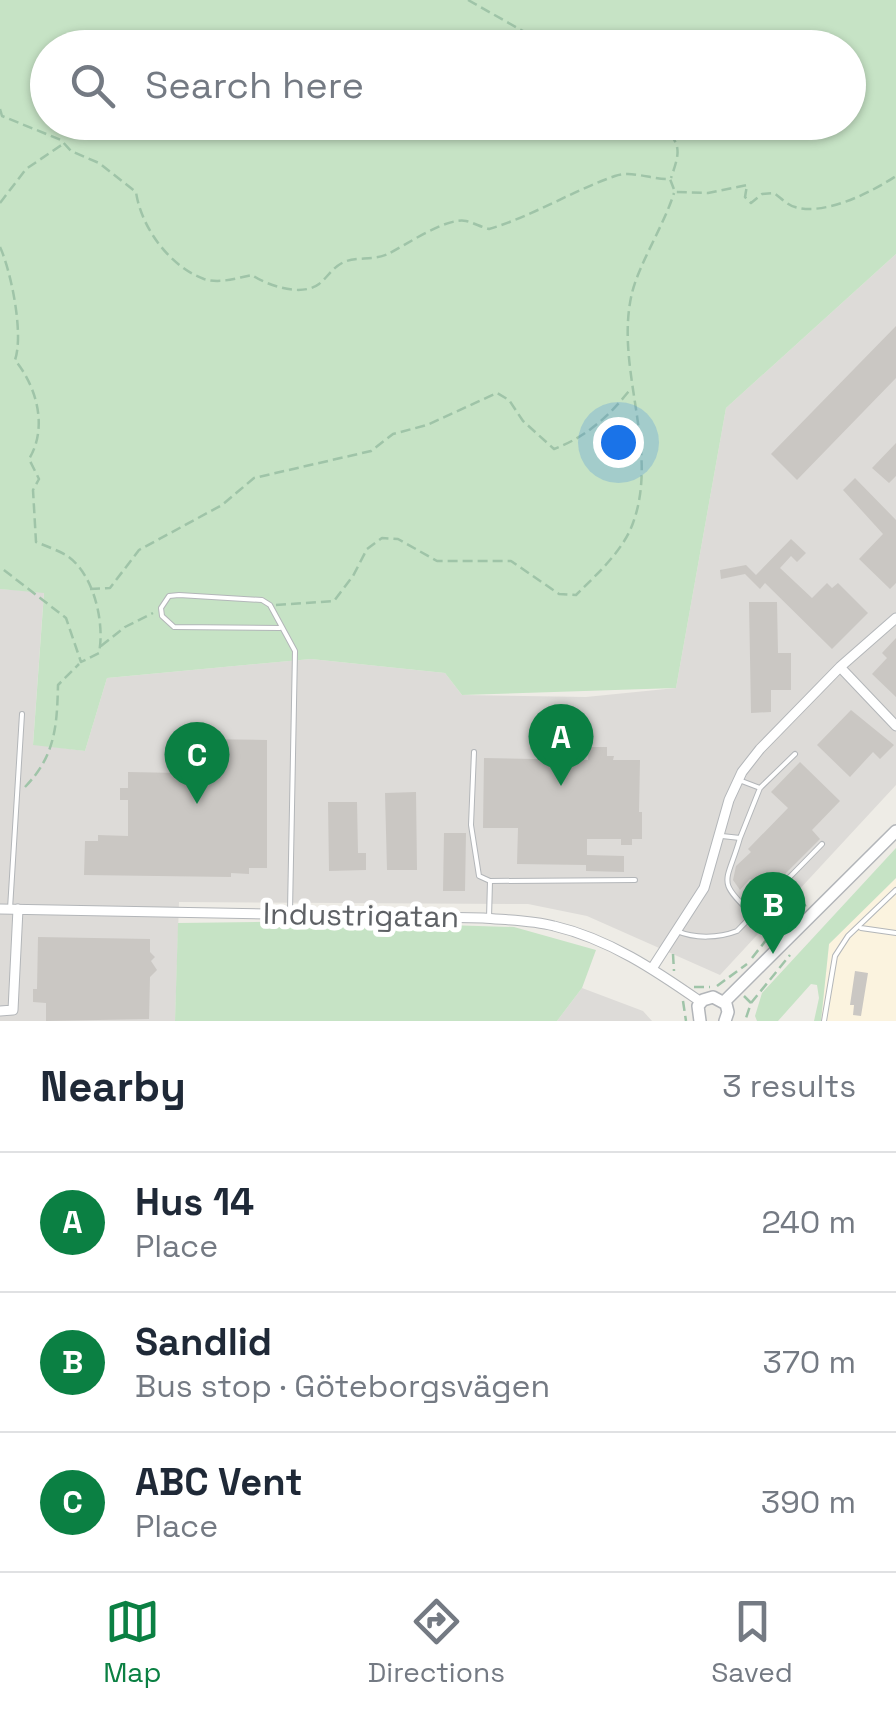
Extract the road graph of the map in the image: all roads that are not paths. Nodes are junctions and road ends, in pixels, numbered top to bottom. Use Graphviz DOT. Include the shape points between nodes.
graph roads {
  1 [pos="896,618"];
  2 [pos="280,628"];
  3 [pos="840,667"];
  4 [pos="22,714"];
  5 [pos="896,726"];
  6 [pos="474,752"];
  7 [pos="795,754"];
  8 [pos="738,780"];
  9 [pos="760,788"];
  10 [pos="896,831"];
  11 [pos="720,836"];
  12 [pos="740,838"];
  13 [pos="822,844"];
  14 [pos="635,880"];
  15 [pos="490,882"];
  16 [pos="896,890"];
  17 [pos="9,909"];
  18 [pos="290,914"];
  19 [pos="754,916"];
  20 [pos="489,918"];
  21 [pos="859,928"];
  22 [pos="681,932"];
  23 [pos="896,932"];
  24 [pos="653,967"];
  25 [pos="702,1002"];
  26 [pos="724,1002"];
  27 [pos="0,1011"];
  28 [pos="700,1021"];
  29 [pos="725,1021"];
  30 [pos="824,1021"];
  1 -- 3 [label="street"];
  2 -- 2 [label="lane" via="174,627 162,608 169,596 179,595 262,600"];
  2 -- 18 [label="lane" via="295,651"];
  3 -- 5 [label="street"];
  3 -- 8 [label="street" via="760,748"];
  4 -- 17 [label="lane"];
  6 -- 15 [label="lane" via="471,826 479,876"];
  7 -- 9 [label="lane"];
  8 -- 9 [label="lane"];
  8 -- 11 [label="street"];
  9 -- 12 [label="lane"];
  10 -- 26 [label="street"];
  11 -- 12 [label="lane"];
  11 -- 22 [label="street"];
  12 -- 19 [label="lane" via="726,884"];
  13 -- 19 [label="lane"];
  14 -- 15 [label="lane"];
  15 -- 20 [label="lane"];
  16 -- 21 [label="lane"];
  17 -- 18 [label="street, Industrigatan"];
  17 -- 27 [label="street" via="14,1010"];
  18 -- 20 [label="street, Industrigatan"];
  19 -- 22 [label="lane" via="724,936"];
  20 -- 24 [label="street, Industrigatan" via="550,924"];
  21 -- 23 [label="lane"];
  21 -- 30 [label="lane" via="834,956"];
  22 -- 24 [label="street"];
  24 -- 25 [label="street, Industrigatan"];
  25 -- 26 [label="street" via="713,996"];
  25 -- 28 [label="street"];
  26 -- 29 [label="street"];
}
